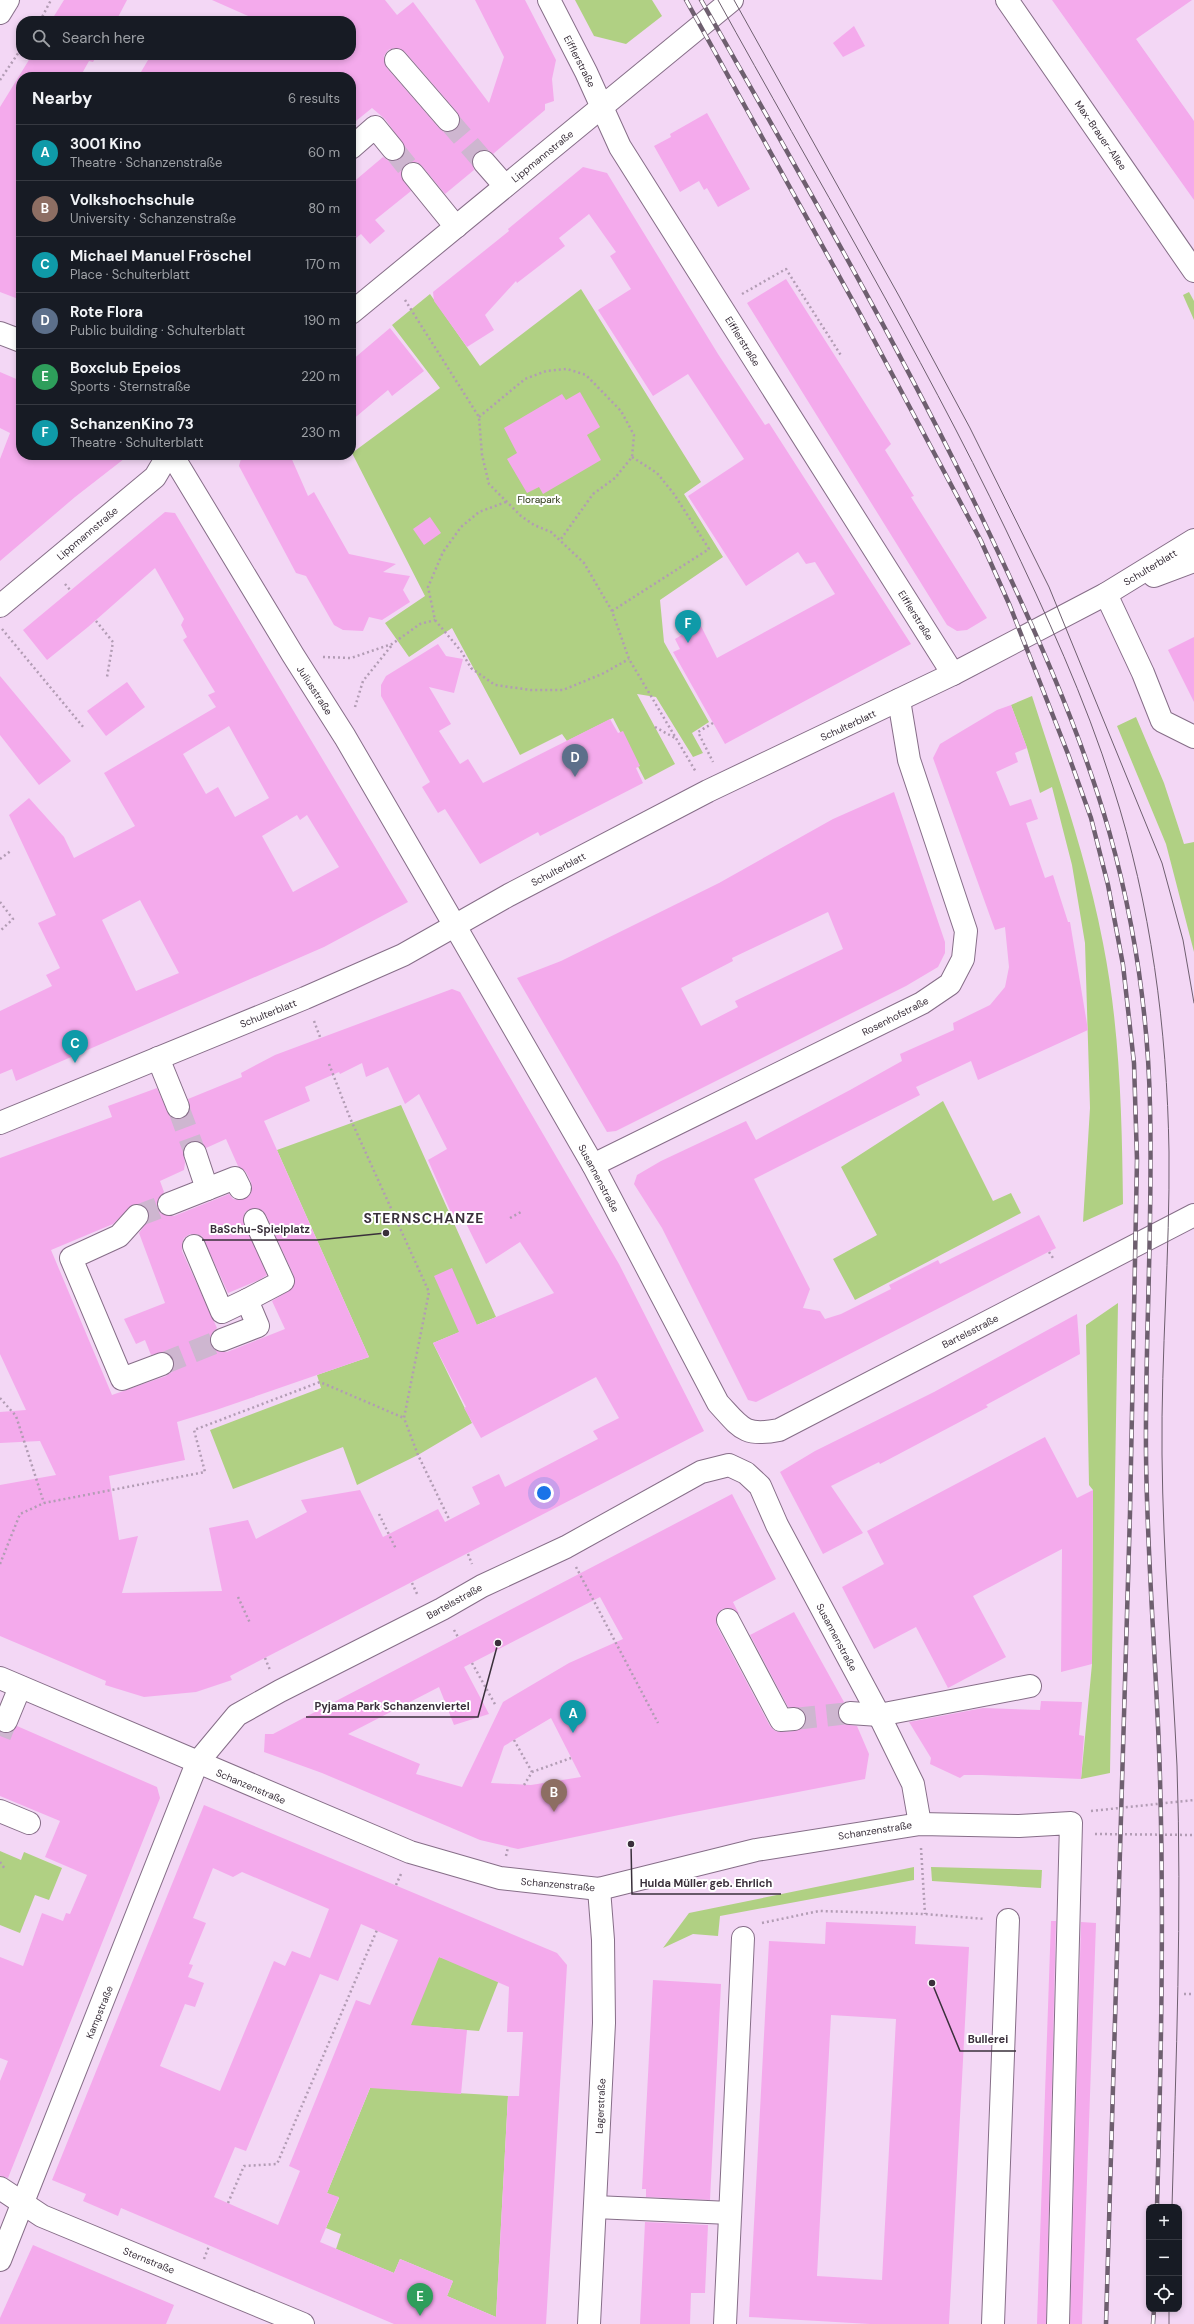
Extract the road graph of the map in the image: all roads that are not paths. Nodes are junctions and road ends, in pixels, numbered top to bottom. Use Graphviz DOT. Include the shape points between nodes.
graph roads {
  1 [pos="8,0"];
  2 [pos="549,0"];
  3 [pos="732,0"];
  4 [pos="1007,0"];
  5 [pos="0,13"];
  6 [pos="396,60"];
  7 [pos="603,106"];
  8 [pos="448,120"];
  9 [pos="356,144"];
  10 [pos="393,149"];
  11 [pos="484,162"];
  12 [pos="413,174"];
  13 [pos="505,186"];
  14 [pos="456,227"];
  15 [pos="1194,271"];
  16 [pos="356,309"];
  17 [pos="0,333"];
  18 [pos="16,339"];
  19 [pos="165,460"];
  20 [pos="175,460"];
  21 [pos="1194,540"];
  22 [pos="1194,561"];
  23 [pos="1106,594"];
  24 [pos="3,596"];
  25 [pos="952,674"];
  26 [pos="899,700"];
  27 [pos="1194,737"];
  28 [pos="455,926"];
  29 [pos="158,1058"];
  30 [pos="178,1107"];
  31 [pos="0,1123"];
  32 [pos="195,1153"];
  33 [pos="593,1165"];
  34 [pos="240,1188"];
  35 [pos="207,1189"];
  36 [pos="169,1204"];
  37 [pos="1194,1215"];
  38 [pos="137,1216"];
  39 [pos="255,1220"];
  40 [pos="194,1246"];
  41 [pos="247,1300"];
  42 [pos="222,1340"];
  43 [pos="162,1364"];
  44 [pos="742,1429"];
  45 [pos="729,1466"];
  46 [pos="728,1620"];
  47 [pos="0,1678"];
  48 [pos="1030,1686"];
  49 [pos="20,1687"];
  50 [pos="850,1713"];
  51 [pos="879,1716"];
  52 [pos="794,1719"];
  53 [pos="6,1722"];
  54 [pos="197,1763"];
  55 [pos="0,1811"];
  56 [pos="29,1823"];
  57 [pos="920,1824"];
  58 [pos="599,1889"];
  59 [pos="1008,1920"];
  60 [pos="743,1938"];
  61 [pos="0,2188"];
  62 [pos="23,2203"];
  63 [pos="595,2207"];
  64 [pos="730,2213"];
  65 [pos="0,2260"];
  66 [pos="304,2324"];
  67 [pos="589,2324"];
  68 [pos="725,2324"];
  69 [pos="993,2324"];
  70 [pos="1058,2324"];
  1 -- 5 [label="street"];
  2 -- 7 [label="street, Eifflerstraße"];
  3 -- 7 [label="street, Lippmannstraße"];
  4 -- 15 [label="street, Max-Brauer-Allee"];
  6 -- 8 [label="street"];
  7 -- 13 [label="street, Lippmannstraße"];
  7 -- 25 [label="street, Eifflerstraße" via="620,147"];
  9 -- 10 [label="street" via="375,127"];
  11 -- 13 [label="street"];
  12 -- 14 [label="street"];
  13 -- 14 [label="street, Lippmannstraße"];
  14 -- 16 [label="street, Lippmannstraße"];
  17 -- 18 [label="street"];
  19 -- 24 [label="street, Lippmannstraße" via="155,477"];
  20 -- 28 [label="street, Juliusstraße" via="345,736"];
  21 -- 23 [label="street, Schulterblatt"];
  22 -- 23 [label="street, Schulterblatt"];
  23 -- 25 [label="street, Schulterblatt"];
  23 -- 27 [label="street" via="1162,721"];
  25 -- 26 [label="street, Schulterblatt"];
  26 -- 28 [label="street, Schulterblatt" via="708,791"];
  26 -- 33 [label="street, Rosenhofstraße" via="909,760 966,931 963,959 950,984 922,1003"];
  28 -- 29 [label="street, Schulterblatt" via="403,955"];
  28 -- 33 [label="street, Susannenstraße"];
  29 -- 30 [label="street"];
  29 -- 31 [label="street, Schulterblatt"];
  32 -- 35 [label="street"];
  33 -- 44 [label="street, Susannenstraße" via="718,1403"];
  34 -- 35 [label="street" via="235,1178"];
  35 -- 36 [label="street"];
  37 -- 44 [label="street, Bartelsstraße" via="779,1430 761,1434"];
  38 -- 43 [label="street" via="118,1236 71,1258 122,1380"];
  39 -- 41 [label="street" via="283,1281"];
  40 -- 41 [label="street" via="222,1312"];
  41 -- 42 [label="street" via="258,1326"];
  45 -- 51 [label="street, Susannenstraße" via="746,1474 760,1486 777,1525"];
  45 -- 54 [label="street, Bartelsstraße" via="701,1472 566,1547 482,1586 236,1715"];
  46 -- 52 [label="street" via="781,1720"];
  47 -- 49 [label="street, Schanzenstraße"];
  48 -- 51 [label="street"];
  49 -- 53 [label="street"];
  49 -- 54 [label="street, Schanzenstraße"];
  50 -- 51 [label="street"];
  51 -- 57 [label="street, Susannenstraße" via="913,1784"];
  54 -- 58 [label="street, Schanzenstraße" via="410,1852 447,1864 516,1880"];
  54 -- 62 [label="street, Kampstraße"];
  55 -- 56 [label="street"];
  57 -- 58 [label="street, Schanzenstraße" via="756,1850"];
  57 -- 70 [label="street, Schanzenstraße" via="1063,1824"];
  58 -- 63 [label="street, Lagerstraße" via="603,1940 604,2023"];
  59 -- 69 [label="street"];
  60 -- 64 [label="street"];
  61 -- 62 [label="street, Sternstraße"];
  62 -- 65 [label="street, Kampstraße"];
  62 -- 66 [label="street, Sternstraße" via="42,2216"];
  63 -- 64 [label="street"];
  63 -- 67 [label="street, Lagerstraße"];
  64 -- 68 [label="street"];
}
